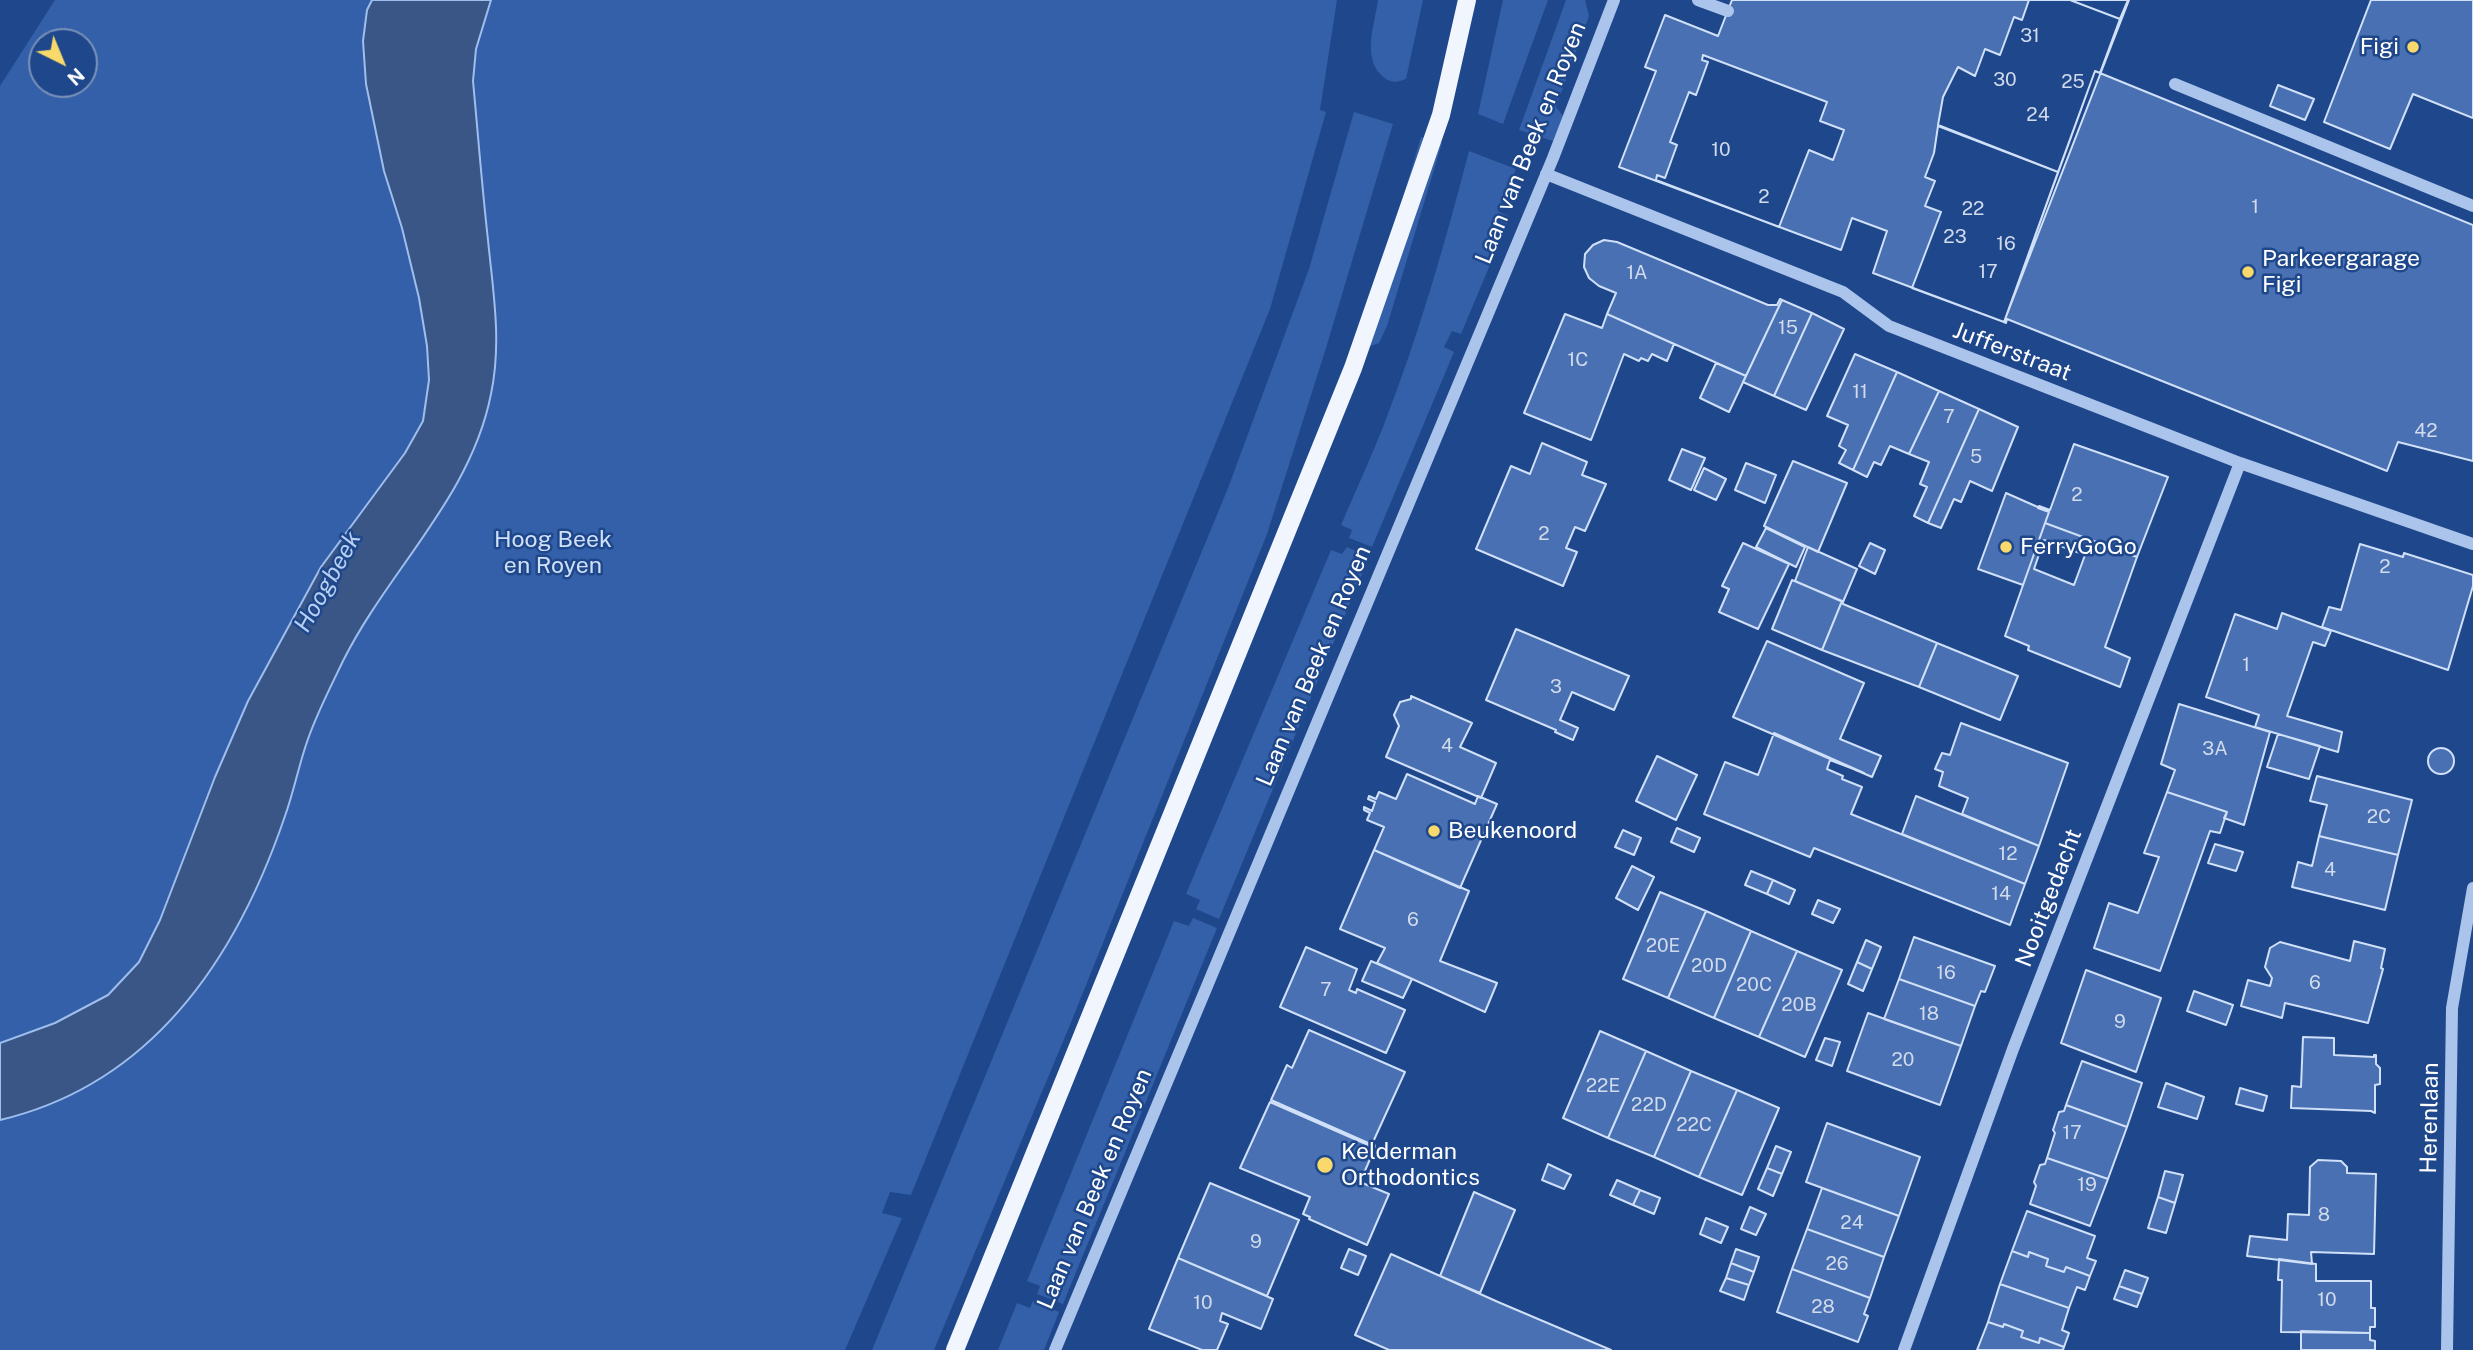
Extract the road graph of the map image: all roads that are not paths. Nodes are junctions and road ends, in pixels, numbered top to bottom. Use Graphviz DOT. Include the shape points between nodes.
graph roads {
  1 [pos="1467,0"];
  2 [pos="1614,0"];
  3 [pos="1698,0"];
  4 [pos="1728,11"];
  5 [pos="2175,84"];
  6 [pos="1546,174"];
  7 [pos="2473,206"];
  8 [pos="2240,463"];
  9 [pos="2473,543"];
  10 [pos="2473,888"];
  11 [pos="954,1350"];
  12 [pos="1055,1350"];
  13 [pos="1904,1350"];
  14 [pos="2447,1350"];
  1 -- 11 [label="main road" via="1441,115 1353,368"];
  2 -- 6 [label="street, Laan van Beek en Royen"];
  3 -- 4 [label="street"];
  5 -- 7 [label="street"];
  6 -- 8 [label="street, Jufferstraat" via="1843,292 1889,326"];
  6 -- 12 [label="street, Laan van Beek en Royen"];
  8 -- 9 [label="street, Jufferstraat"];
  8 -- 13 [label="street, Nooitgedacht" via="2013,1049"];
  10 -- 14 [label="street, Herenlaan" via="2452,1008"];
}
